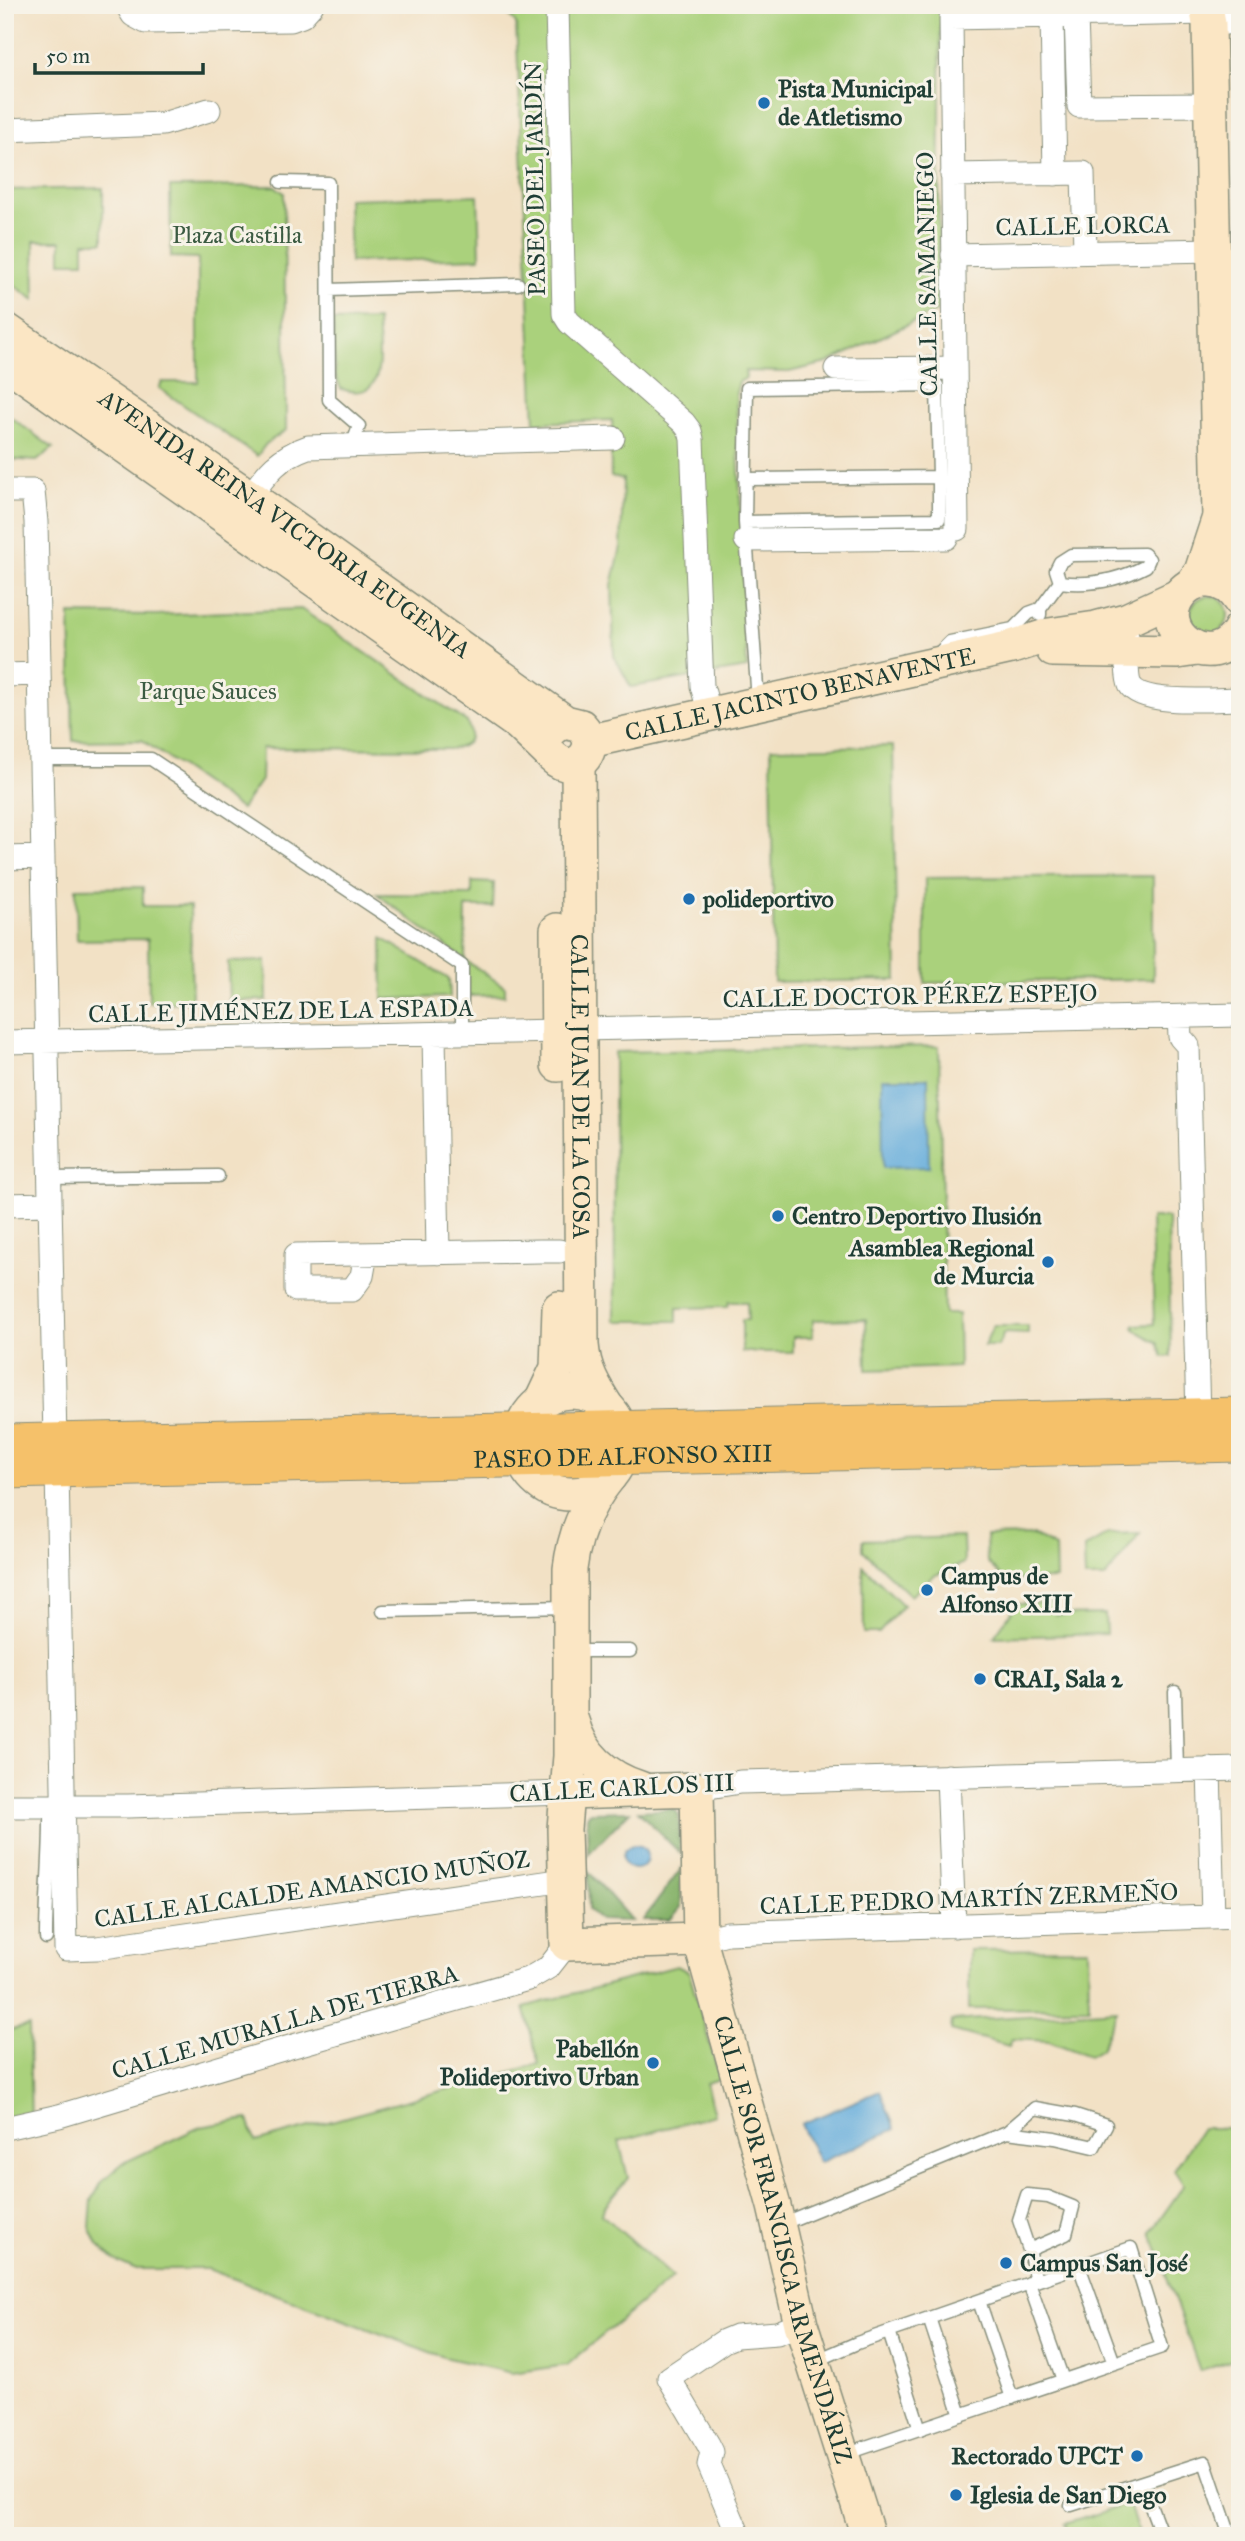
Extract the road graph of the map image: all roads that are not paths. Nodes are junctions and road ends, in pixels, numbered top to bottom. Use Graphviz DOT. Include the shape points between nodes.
graph roads {
  1 [pos="127,5"];
  2 [pos="312,5"];
  3 [pos="557,5"];
  4 [pos="1052,16"];
  5 [pos="1076,16"];
  6 [pos="1216,16"];
  7 [pos="1211,105"];
  8 [pos="209,110"];
  9 [pos="5,130"];
  10 [pos="1055,174"];
  11 [pos="952,175"];
  12 [pos="281,183"];
  13 [pos="1214,250"];
  14 [pos="1085,253"];
  15 [pos="953,255"];
  16 [pos="518,284"];
  17 [pos="329,290"];
  18 [pos="5,329"];
  19 [pos="5,362"];
  20 [pos="955,368"];
  21 [pos="836,369"];
  22 [pos="1228,370"];
  23 [pos="613,438"];
  24 [pos="352,446"];
  25 [pos="939,477"];
  26 [pos="745,480"];
  27 [pos="5,491"];
  28 [pos="250,497"];
  29 [pos="1219,517"];
  30 [pos="746,531"];
  31 [pos="1060,582"];
  32 [pos="1185,590"];
  33 [pos="1238,594"];
  34 [pos="1044,622"];
  35 [pos="1127,635"];
  36 [pos="1224,645"];
  37 [pos="1012,647"];
  38 [pos="928,666"];
  39 [pos="39,674"];
  40 [pos="5,675"];
  41 [pos="1240,699"];
  42 [pos="758,703"];
  43 [pos="710,714"];
  44 [pos="519,724"];
  45 [pos="567,747"];
  46 [pos="41,759"];
  47 [pos="556,796"];
  48 [pos="43,857"];
  49 [pos="5,858"];
  50 [pos="1240,1015"];
  51 [pos="1180,1017"];
  52 [pos="569,1030"];
  53 [pos="462,1034"];
  54 [pos="434,1035"];
  55 [pos="5,1042"];
  56 [pos="46,1042"];
  57 [pos="218,1176"];
  58 [pos="48,1178"];
  59 [pos="48,1204"];
  60 [pos="5,1205"];
  61 [pos="559,1251"];
  62 [pos="438,1253"];
  63 [pos="366,1254"];
  64 [pos="541,1402"];
  65 [pos="1240,1416"];
  66 [pos="1198,1417"];
  67 [pos="5,1443"];
  68 [pos="614,1443"];
  69 [pos="1240,1443"];
  70 [pos="56,1455"];
  71 [pos="525,1456"];
  72 [pos="5,1470"];
  73 [pos="570,1569"];
  74 [pos="570,1607"];
  75 [pos="383,1611"];
  76 [pos="570,1651"];
  77 [pos="630,1651"];
  78 [pos="1175,1692"];
  79 [pos="569,1705"];
  80 [pos="1209,1769"];
  81 [pos="1240,1769"];
  82 [pos="1177,1770"];
  83 [pos="948,1776"];
  84 [pos="697,1789"];
  85 [pos="654,1790"];
  86 [pos="567,1793"];
  87 [pos="5,1806"];
  88 [pos="56,1806"];
  89 [pos="565,1880"];
  90 [pos="1240,1916"];
  91 [pos="1213,1917"];
  92 [pos="954,1926"];
  93 [pos="701,1940"];
  94 [pos="567,1944"];
  95 [pos="5,2128"];
  96 [pos="1007,2132"];
  97 [pos="778,2225"];
  98 [pos="1029,2250"];
  99 [pos="1079,2266"];
  100 [pos="1032,2282"];
  101 [pos="979,2301"];
  102 [pos="929,2318"];
  103 [pos="801,2324"];
  104 [pos="889,2332"];
  105 [pos="813,2362"];
  106 [pos="1114,2363"];
  107 [pos="1063,2381"];
  108 [pos="1012,2398"];
  109 [pos="961,2415"];
  110 [pos="920,2429"];
  111 [pos="841,2455"];
  112 [pos="1142,2483"];
  113 [pos="1071,2505"];
  114 [pos="739,2536"];
  115 [pos="868,2536"];
  116 [pos="1162,2536"];
  117 [pos="1230,2536"];
  1 -- 2 [label="street" via="132,15 146,22 178,23 291,20"];
  3 -- 43 [label="street, PASEO DEL JARDÍN" via="564,314 690,431 702,686"];
  4 -- 5 [label="street"];
  4 -- 10 [label="street"];
  4 -- 11 [label="street, CALLE SAMANIEGO" via="951,18"];
  5 -- 6 [label="street"];
  5 -- 7 [label="street" via="1079,106"];
  6 -- 7 [label="main road"];
  7 -- 13 [label="main road"];
  8 -- 9 [label="street" via="163,124"];
  10 -- 11 [label="street"];
  10 -- 14 [label="street" via="1083,173"];
  11 -- 15 [label="street, CALLE SAMANIEGO"];
  12 -- 17 [label="lane" via="328,183"];
  13 -- 14 [label="street, CALLE LORCA"];
  13 -- 22 [label="main road"];
  14 -- 15 [label="street, CALLE LORCA"];
  15 -- 20 [label="street, CALLE SAMANIEGO"];
  16 -- 17 [label="lane"];
  17 -- 24 [label="lane" via="330,400 359,426"];
  18 -- 28 [label="main road, AVENIDA REINA VICTORIA EUGENIA"];
  19 -- 44 [label="main road, AVENIDA REINA VICTORIA EUGENIA"];
  20 -- 21 [label="street"];
  20 -- 30 [label="street, CALLE SAMANIEGO" via="951,534"];
  22 -- 29 [label="main road"];
  23 -- 24 [label="street"];
  24 -- 28 [label="street" via="308,447 287,454"];
  25 -- 26 [label="lane"];
  25 -- 26 [label="lane" via="937,385 747,388"];
  25 -- 30 [label="lane" via="939,519"];
  26 -- 30 [label="lane"];
  27 -- 39 [label="street" via="33,491"];
  28 -- 45 [label="main road, AVENIDA REINA VICTORIA EUGENIA"];
  29 -- 32 [label="main road" via="1201,572"];
  29 -- 33 [label="main road" via="1239,566"];
  30 -- 42 [label="lane"];
  31 -- 31 [label="lane" via="1114,580 1146,566 1149,559 1144,554 1071,555 1056,570"];
  31 -- 34 [label="lane"];
  32 -- 33 [label="main road" via="1199,581 1214,581"];
  32 -- 35 [label="main road, CALLE JACINTO BENAVENTE"];
  32 -- 36 [label="main road" via="1174,604 1174,623 1182,639"];
  34 -- 35 [label="main road, CALLE JACINTO BENAVENTE"];
  34 -- 37 [label="main road, CALLE JACINTO BENAVENTE"];
  34 -- 38 [label="lane" via="1029,613 1013,629 950,642"];
  35 -- 36 [label="main road, CALLE JACINTO BENAVENTE" via="1177,652"];
  35 -- 37 [label="main road, CALLE JACINTO BENAVENTE"];
  35 -- 41 [label="street" via="1129,684 1139,695"];
  37 -- 38 [label="main road, CALLE JACINTO BENAVENTE"];
  38 -- 42 [label="main road, CALLE JACINTO BENAVENTE"];
  39 -- 40 [label="street"];
  39 -- 46 [label="street"];
  42 -- 43 [label="main road, CALLE JACINTO BENAVENTE"];
  43 -- 45 [label="main road, CALLE JACINTO BENAVENTE"];
  44 -- 45 [label="main road, AVENIDA REINA VICTORIA EUGENIA"];
  44 -- 47 [label="main road" via="548,772"];
  45 -- 47 [label="main road, CALLE JUAN DE LA COSA"];
  45 -- 52 [label="main road, CALLE JUAN DE LA COSA" via="578,766"];
  46 -- 48 [label="street"];
  46 -- 53 [label="lane" via="151,759 461,966"];
  47 -- 52 [label="main road, CALLE JUAN DE LA COSA"];
  48 -- 49 [label="street"];
  48 -- 56 [label="street"];
  50 -- 51 [label="street, CALLE DOCTOR PÉREZ ESPEJO"];
  51 -- 52 [label="street, CALLE DOCTOR PÉREZ ESPEJO"];
  51 -- 66 [label="street" via="1180,1037 1188,1046"];
  52 -- 53 [label="street, CALLE JIMÉNEZ DE LA ESPADA"];
  52 -- 61 [label="main road, CALLE JUAN DE LA COSA"];
  52 -- 68 [label="main road, CALLE JUAN DE LA COSA" via="583,1360"];
  53 -- 54 [label="street, CALLE JIMÉNEZ DE LA ESPADA"];
  54 -- 56 [label="street, CALLE JIMÉNEZ DE LA ESPADA"];
  54 -- 62 [label="street"];
  55 -- 56 [label="street, CALLE JIMÉNEZ DE LA ESPADA"];
  56 -- 58 [label="street"];
  57 -- 58 [label="lane"];
  58 -- 59 [label="street"];
  59 -- 60 [label="street"];
  59 -- 70 [label="street"];
  61 -- 62 [label="street"];
  61 -- 64 [label="main road, CALLE JUAN DE LA COSA" via="559,1357"];
  62 -- 63 [label="street"];
  64 -- 68 [label="main road" via="557,1394 593,1398"];
  64 -- 71 [label="main road, CALLE JUAN DE LA COSA" via="525,1420"];
  65 -- 66 [label="main road, PASEO DE ALFONSO XIII"];
  66 -- 68 [label="main road, PASEO DE ALFONSO XIII"];
  67 -- 70 [label="main road, PASEO DE ALFONSO XIII"];
  68 -- 69 [label="main road, PASEO DE ALFONSO XIII"];
  68 -- 71 [label="main road, PASEO DE ALFONSO XIII"];
  68 -- 73 [label="main road" via="582,1521"];
  70 -- 71 [label="main road, PASEO DE ALFONSO XIII"];
  70 -- 72 [label="main road, PASEO DE ALFONSO XIII"];
  70 -- 88 [label="street"];
  71 -- 73 [label="main road" via="558,1514 568,1542"];
  73 -- 74 [label="main road"];
  74 -- 75 [label="lane"];
  74 -- 76 [label="main road"];
  76 -- 77 [label="lane"];
  76 -- 79 [label="main road"];
  78 -- 82 [label="lane"];
  79 -- 85 [label="main road" via="578,1738 593,1760 628,1784"];
  79 -- 86 [label="main road"];
  80 -- 81 [label="street, CALLE CARLOS III"];
  80 -- 82 [label="street, CALLE CARLOS III"];
  80 -- 91 [label="street"];
  82 -- 83 [label="street, CALLE CARLOS III"];
  83 -- 84 [label="street, CALLE CARLOS III" via="740,1782"];
  83 -- 92 [label="street"];
  84 -- 85 [label="main road, CALLE CARLOS III"];
  84 -- 93 [label="main road, CALLE SOR FRANCISCA ARMENDÁRIZ"];
  85 -- 86 [label="main road, CALLE CARLOS III"];
  86 -- 88 [label="street, CALLE CARLOS III"];
  86 -- 89 [label="main road"];
  87 -- 88 [label="street, CALLE CARLOS III"];
  88 -- 89 [label="street, CALLE ALCALDE AMANCIO MUÑOZ" via="56,1943 97,1948"];
  89 -- 94 [label="main road"];
  90 -- 91 [label="street, CALLE PEDRO MARTÍN ZERMEÑO"];
  91 -- 92 [label="street, CALLE PEDRO MARTÍN ZERMEÑO"];
  92 -- 93 [label="street, CALLE PEDRO MARTÍN ZERMEÑO" via="727,1934"];
  93 -- 94 [label="main road"];
  93 -- 97 [label="main road, CALLE SOR FRANCISCA ARMENDÁRIZ"];
  94 -- 95 [label="street, CALLE MURALLA DE TIERRA" via="550,1967 528,1979"];
  96 -- 96 [label="lane" via="1094,2147 1106,2125 1035,2108"];
  96 -- 97 [label="lane"];
  97 -- 103 [label="main road, CALLE SOR FRANCISCA ARMENDÁRIZ"];
  98 -- 98 [label="lane" via="1019,2220 1027,2196 1048,2197 1073,2207 1066,2234"];
  98 -- 100 [label="lane"];
  99 -- 100 [label="lane"];
  99 -- 106 [label="lane"];
  99 -- 106 [label="lane" via="1131,2248 1163,2347"];
  100 -- 101 [label="lane"];
  100 -- 107 [label="lane"];
  101 -- 102 [label="lane"];
  101 -- 108 [label="lane"];
  102 -- 104 [label="lane"];
  102 -- 109 [label="lane"];
  103 -- 105 [label="main road, CALLE SOR FRANCISCA ARMENDÁRIZ"];
  103 -- 114 [label="street" via="765,2335 736,2336 669,2378 709,2454"];
  104 -- 105 [label="lane"];
  104 -- 110 [label="lane"];
  105 -- 111 [label="main road, CALLE SOR FRANCISCA ARMENDÁRIZ"];
  106 -- 107 [label="lane"];
  107 -- 108 [label="lane"];
  108 -- 109 [label="lane"];
  109 -- 110 [label="lane"];
  110 -- 111 [label="lane"];
  111 -- 115 [label="main road, CALLE SOR FRANCISCA ARMENDÁRIZ"];
  112 -- 113 [label="lane"];
  112 -- 116 [label="lane"];
  112 -- 117 [label="lane" via="1205,2462"];
}
